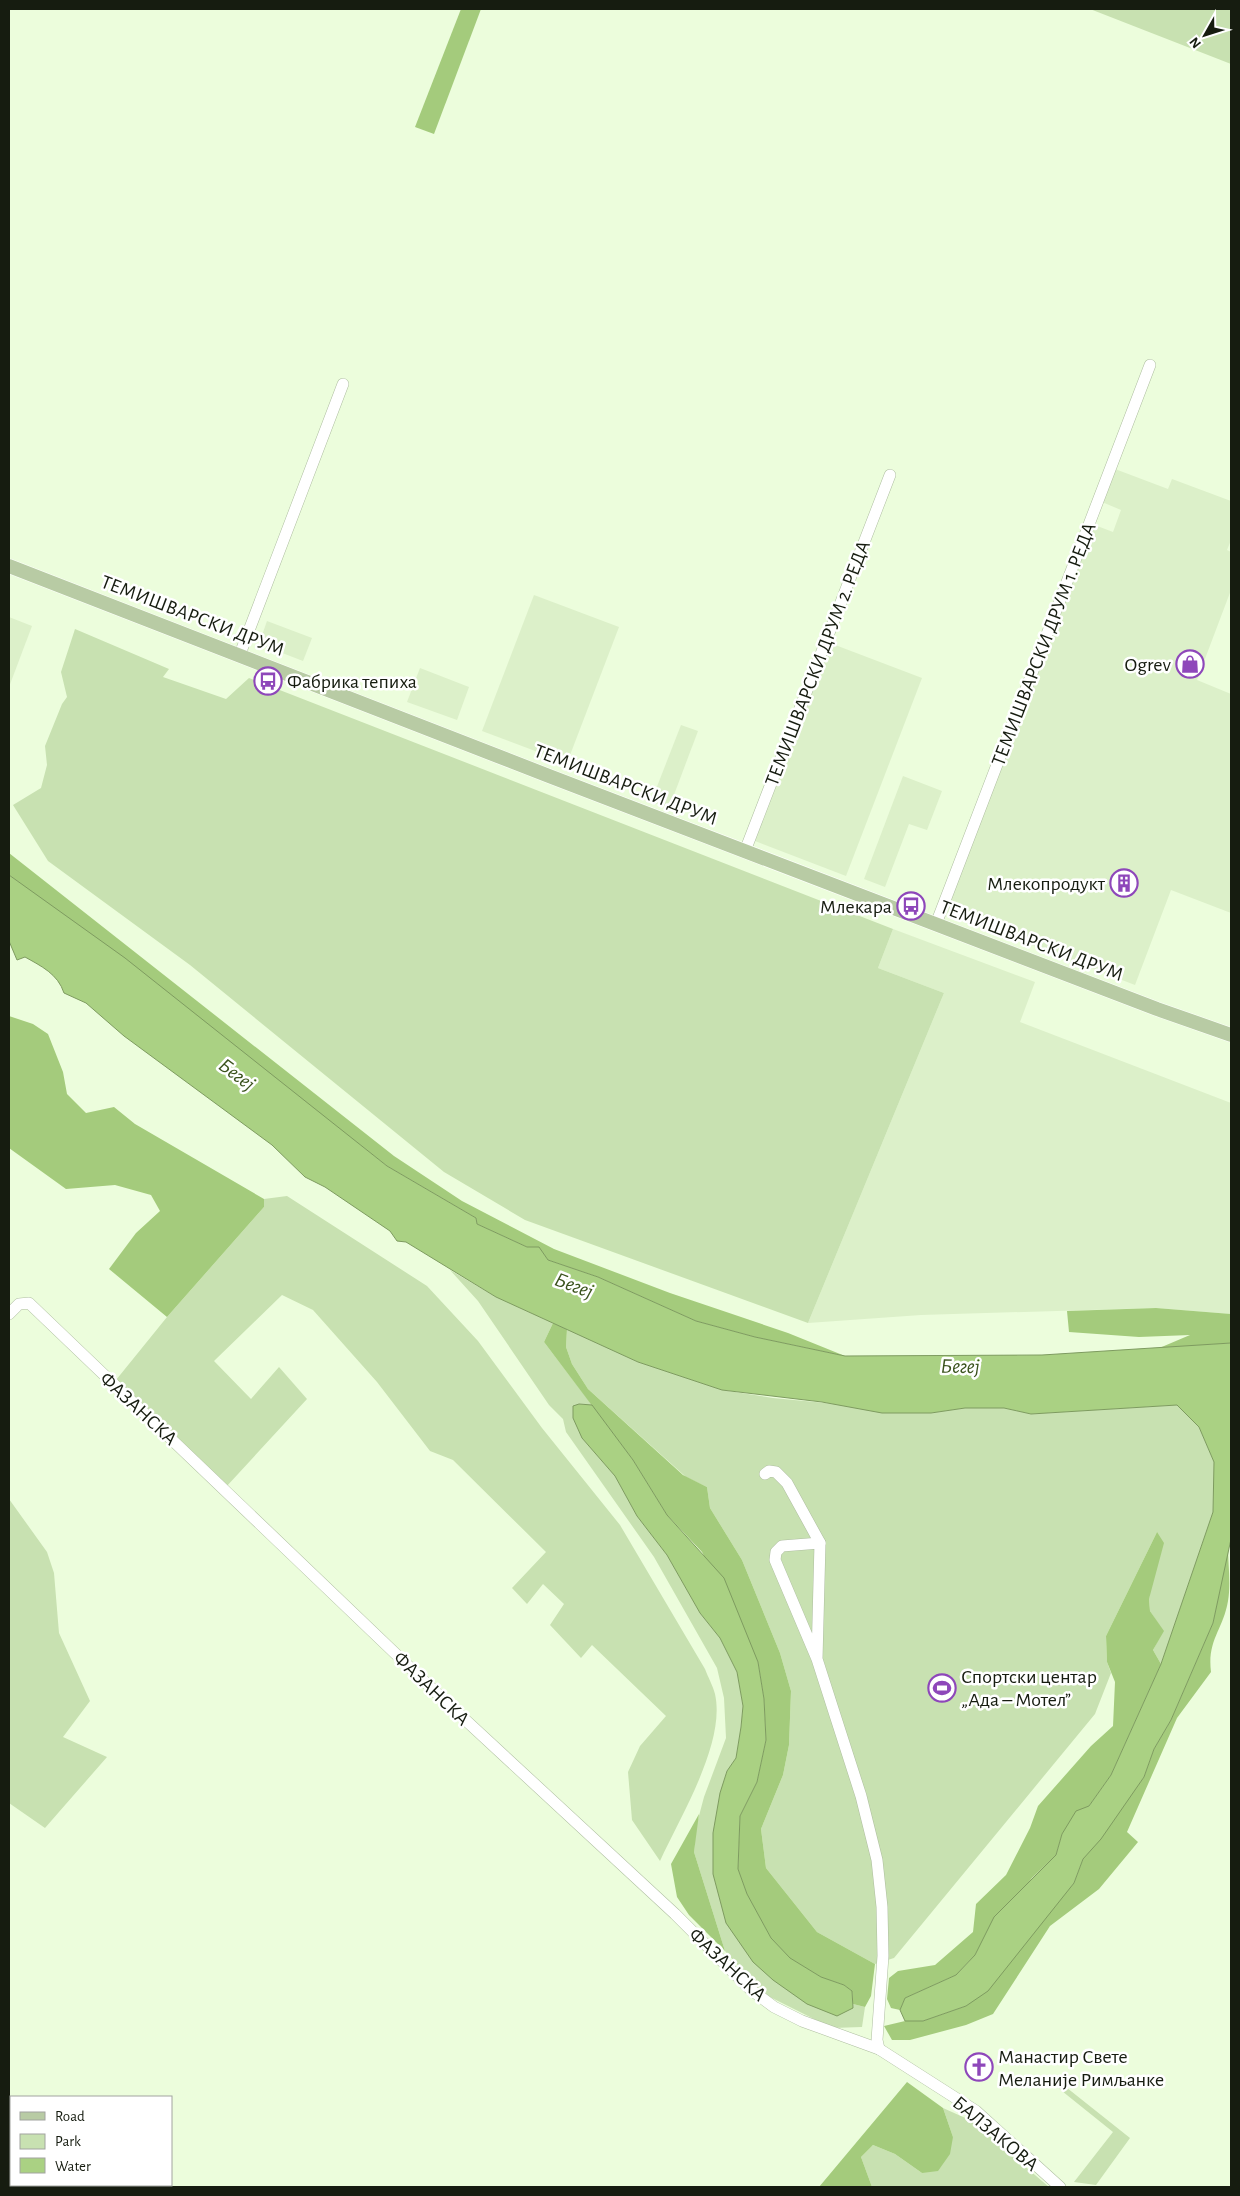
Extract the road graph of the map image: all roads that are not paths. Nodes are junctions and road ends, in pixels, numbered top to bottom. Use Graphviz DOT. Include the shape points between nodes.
graph roads {
  1 [pos="1150,365"];
  2 [pos="343,384"];
  3 [pos="890,475"];
  4 [pos="9,566"];
  5 [pos="240,654"];
  6 [pos="745,851"];
  7 [pos="936,924"];
  8 [pos="1231,1035"];
  9 [pos="9,1314"];
  10 [pos="765,1474"];
  11 [pos="820,1543"];
  12 [pos="818,1659"];
  13 [pos="879,2049"];
  14 [pos="1060,2187"];
  1 -- 7 [label="street, ТЕМИШВАРСКИ ДРУМ 1. РЕДА"];
  2 -- 5 [label="street"];
  3 -- 6 [label="street, ТЕМИШВАРСКИ ДРУМ 2. РЕДА"];
  4 -- 5 [label="main road, ТЕМИШВАРСКИ ДРУМ"];
  5 -- 6 [label="main road, ТЕМИШВАРСКИ ДРУМ"];
  6 -- 7 [label="main road, ТЕМИШВАРСКИ ДРУМ"];
  7 -- 8 [label="main road, ТЕМИШВАРСКИ ДРУМ"];
  9 -- 13 [label="street, ФАЗАНСКА" via="19,1304 29,1303 750,1988 774,2007 802,2021"];
  10 -- 11 [label="street" via="776,1472 786,1483"];
  11 -- 12 [label="street"];
  11 -- 12 [label="street" via="782,1546 774,1556"];
  12 -- 13 [label="street" via="877,1860 883,1956 876,2040"];
  13 -- 14 [label="street, БАЛЗАКОВА" via="976,2111"];
}
